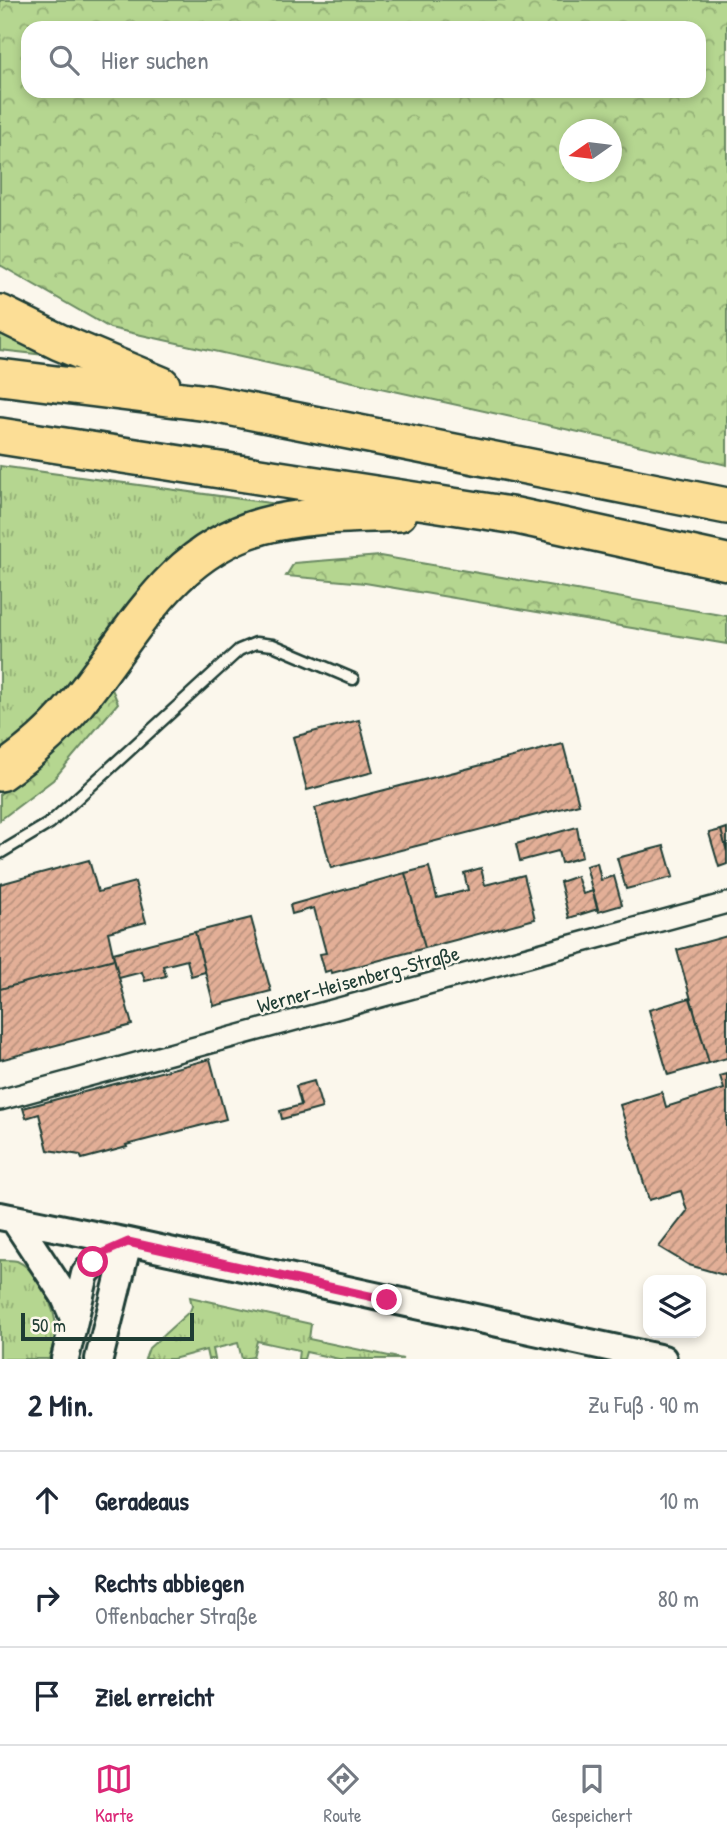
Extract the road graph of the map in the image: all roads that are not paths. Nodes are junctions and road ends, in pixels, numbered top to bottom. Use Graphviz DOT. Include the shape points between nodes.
graph roads {
  1 [pos="0,313"];
  2 [pos="0,377"];
  3 [pos="208,403"];
  4 [pos="0,436"];
  5 [pos="727,506"];
  6 [pos="474,510"];
  7 [pos="727,562"];
  8 [pos="353,679"];
  9 [pos="0,773"];
  10 [pos="0,853"];
  11 [pos="727,903"];
  12 [pos="0,1100"];
  13 [pos="7,1218"];
  14 [pos="128,1242"];
  15 [pos="74,1318"];
  16 [pos="65,1359"];
  17 [pos="99,1359"];
  18 [pos="663,1359"];
  1 -- 3 [label="highway"];
  2 -- 3 [label="highway"];
  3 -- 5 [label="highway"];
  4 -- 6 [label="highway"];
  6 -- 7 [label="highway"];
  6 -- 9 [label="highway" via="286,520 219,544 163,587 71,711"];
  8 -- 10 [label="lane" via="273,645 256,643 239,650 50,823"];
  11 -- 12 [label="street, Werner-Heisenberg-Straße"];
  13 -- 14 [label="main road"];
  13 -- 15 [label="main road" via="64,1295"];
  14 -- 15 [label="main road" via="103,1253 85,1274"];
  14 -- 17 [label="main road"];
  14 -- 18 [label="main road"];
  15 -- 16 [label="main road"];
}
